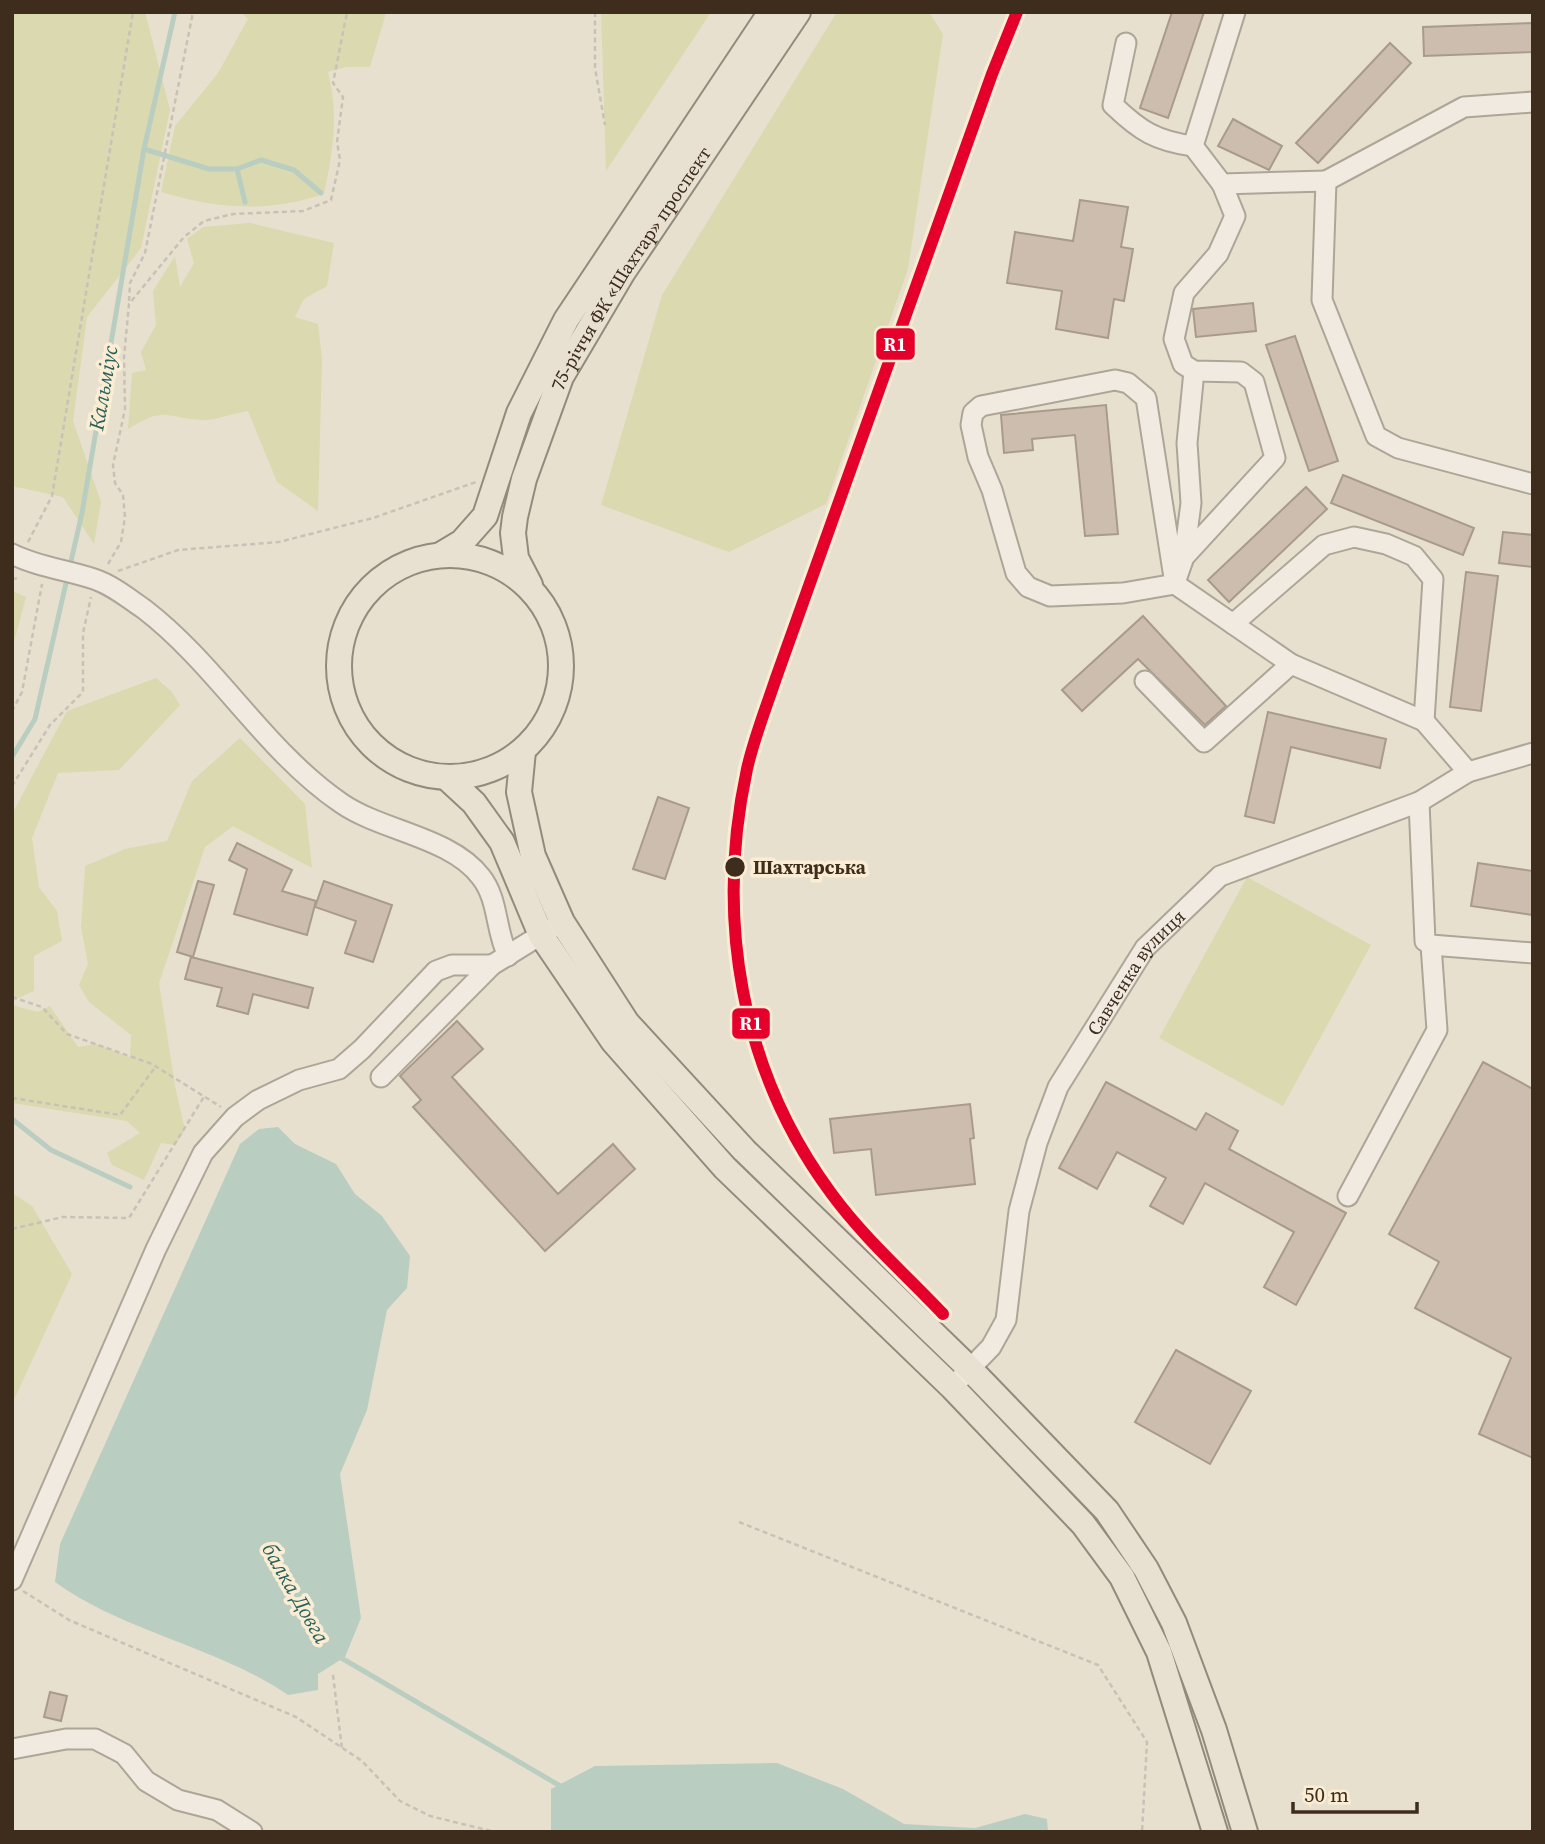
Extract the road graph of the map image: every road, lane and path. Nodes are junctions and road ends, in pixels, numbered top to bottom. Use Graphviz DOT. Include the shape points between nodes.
graph roads {
  1 [pos="133,12"];
  2 [pos="193,12"];
  3 [pos="347,12"];
  4 [pos="595,12"];
  5 [pos="771,12"];
  6 [pos="797,12"];
  7 [pos="1235,12"];
  8 [pos="1126,43"];
  9 [pos="1533,103"];
  10 [pos="605,125"];
  11 [pos="1193,145"];
  12 [pos="1326,181"];
  13 [pos="1222,184"];
  14 [pos="129,304"];
  15 [pos="1194,371"];
  16 [pos="499,473"];
  17 [pos="1533,484"];
  18 [pos="442,554"];
  19 [pos="1184,557"];
  20 [pos="30,560"];
  21 [pos="95,579"];
  22 [pos="1175,584"];
  23 [pos="547,608"];
  24 [pos="1233,624"];
  25 [pos="1291,664"];
  26 [pos="1145,681"];
  27 [pos="12,711"];
  28 [pos="1424,721"];
  29 [pos="523,751"];
  30 [pos="1533,753"];
  31 [pos="1468,772"];
  32 [pos="447,778"];
  33 [pos="12,786"];
  34 [pos="1419,803"];
  35 [pos="562,922"];
  36 [pos="541,935"];
  37 [pos="1431,945"];
  38 [pos="1533,953"];
  39 [pos="500,961"];
  40 [pos="12,997"];
  41 [pos="156,1066"];
  42 [pos="381,1077"];
  43 [pos="205,1095"];
  44 [pos="12,1098"];
  45 [pos="235,1117"];
  46 [pos="1348,1196"];
  47 [pos="12,1229"];
  48 [pos="970,1369"];
  49 [pos="952,1387"];
  50 [pos="739,1522"];
  51 [pos="12,1582"];
  52 [pos="333,1675"];
  53 [pos="342,1748"];
  54 [pos="12,1749"];
  55 [pos="252,1832"];
  56 [pos="495,1832"];
  57 [pos="1142,1832"];
  58 [pos="1215,1832"];
  59 [pos="1245,1832"];
  1 -- 20 [label="path" via="52,496"];
  2 -- 14 [label="path" via="145,253 130,283"];
  3 -- 14 [label="path" via="333,83 342,97 337,142 340,160 331,200 303,211 233,214 204,221 184,237"];
  4 -- 10 [label="path" via="595,68"];
  5 -- 16 [label="main road, 75-річчя ФК «Шахтар» проспект" via="566,320 519,413"];
  6 -- 23 [label="main road, 75-річчя ФК «Шахтар» проспект" via="623,272 561,377 515,517 514,546 522,573"];
  7 -- 11 [label="street"];
  8 -- 11 [label="street" via="1113,105 1140,131 1171,143"];
  9 -- 12 [label="street" via="1464,107"];
  11 -- 13 [label="street"];
  12 -- 13 [label="street"];
  12 -- 17 [label="street" via="1322,300 1376,436 1398,449"];
  13 -- 15 [label="street" via="1236,216 1218,254 1184,293 1174,339 1183,364"];
  14 -- 21 [label="path" via="125,409 113,465 125,517 121,542"];
  15 -- 19 [label="street" via="1186,443 1191,503"];
  15 -- 19 [label="street" via="1241,372 1254,382 1275,458"];
  16 -- 18 [label="main road, 75-річчя ФК «Шахтар» проспект" via="485,516 462,542"];
  16 -- 21 [label="path" via="371,519 279,542 178,550"];
  18 -- 23 [label="main road" via="483,559 502,567"];
  18 -- 32 [label="main road" via="412,561 384,575 362,597 346,623 339,663 349,713 366,739 389,760 417,773"];
  19 -- 22 [label="street"];
  20 -- 21 [label="street"];
  20 -- 27 [label="path" via="43,589 22,692"];
  21 -- 33 [label="path" via="83,632 83,692 50,724"];
  21 -- 39 [label="street" via="172,632 326,793 454,856 480,874 492,894"];
  22 -- 22 [label="street" via="1146,398 1128,383 1115,380 981,406 973,413 978,457 1016,573 1028,587 1050,596 1122,593"];
  22 -- 24 [label="street"];
  23 -- 29 [label="main road" via="559,638 562,669 557,699"];
  24 -- 25 [label="street"];
  24 -- 28 [label="street" via="1324,545 1354,537 1414,556 1433,579"];
  25 -- 26 [label="street" via="1204,742"];
  25 -- 28 [label="street"];
  28 -- 31 [label="street"];
  29 -- 32 [label="main road" via="488,771"];
  29 -- 35 [label="main road" via="519,792 523,820 533,856"];
  30 -- 31 [label="street, Савченка вулиця"];
  31 -- 34 [label="street, Савченка вулиця"];
  32 -- 36 [label="main road" via="474,803 502,842"];
  34 -- 37 [label="street" via="1423,934"];
  34 -- 48 [label="street, Савченка вулиця" via="1220,876 1145,948 1058,1087 1019,1211 1006,1320"];
  35 -- 36 [label="street"];
  35 -- 48 [label="main road" via="627,1023 744,1150"];
  36 -- 39 [label="street"];
  36 -- 49 [label="main road" via="613,1041 725,1168"];
  37 -- 38 [label="street"];
  37 -- 46 [label="street" via="1437,1030"];
  39 -- 42 [label="street"];
  39 -- 45 [label="street" via="436,971 339,1069 299,1080"];
  40 -- 41 [label="path" via="42,1007 67,1034"];
  41 -- 43 [label="path"];
  41 -- 44 [label="path" via="120,1115"];
  43 -- 45 [label="path"];
  43 -- 47 [label="path" via="129,1218 63,1217"];
  45 -- 51 [label="street" via="204,1153 156,1249"];
  48 -- 49 [label="street, Савченка вулиця"];
  48 -- 59 [label="main road" via="1107,1511 1146,1569 1174,1623 1197,1683"];
  49 -- 58 [label="main road" via="1083,1524 1122,1577 1159,1653"];
  50 -- 57 [label="path" via="1098,1665 1147,1742"];
  51 -- 53 [label="path" via="69,1620 296,1717"];
  52 -- 53 [label="path"];
  53 -- 56 [label="path" via="362,1761 400,1801 430,1816"];
  54 -- 55 [label="street" via="94,1739 124,1754 146,1781 178,1800 217,1810"];
}
